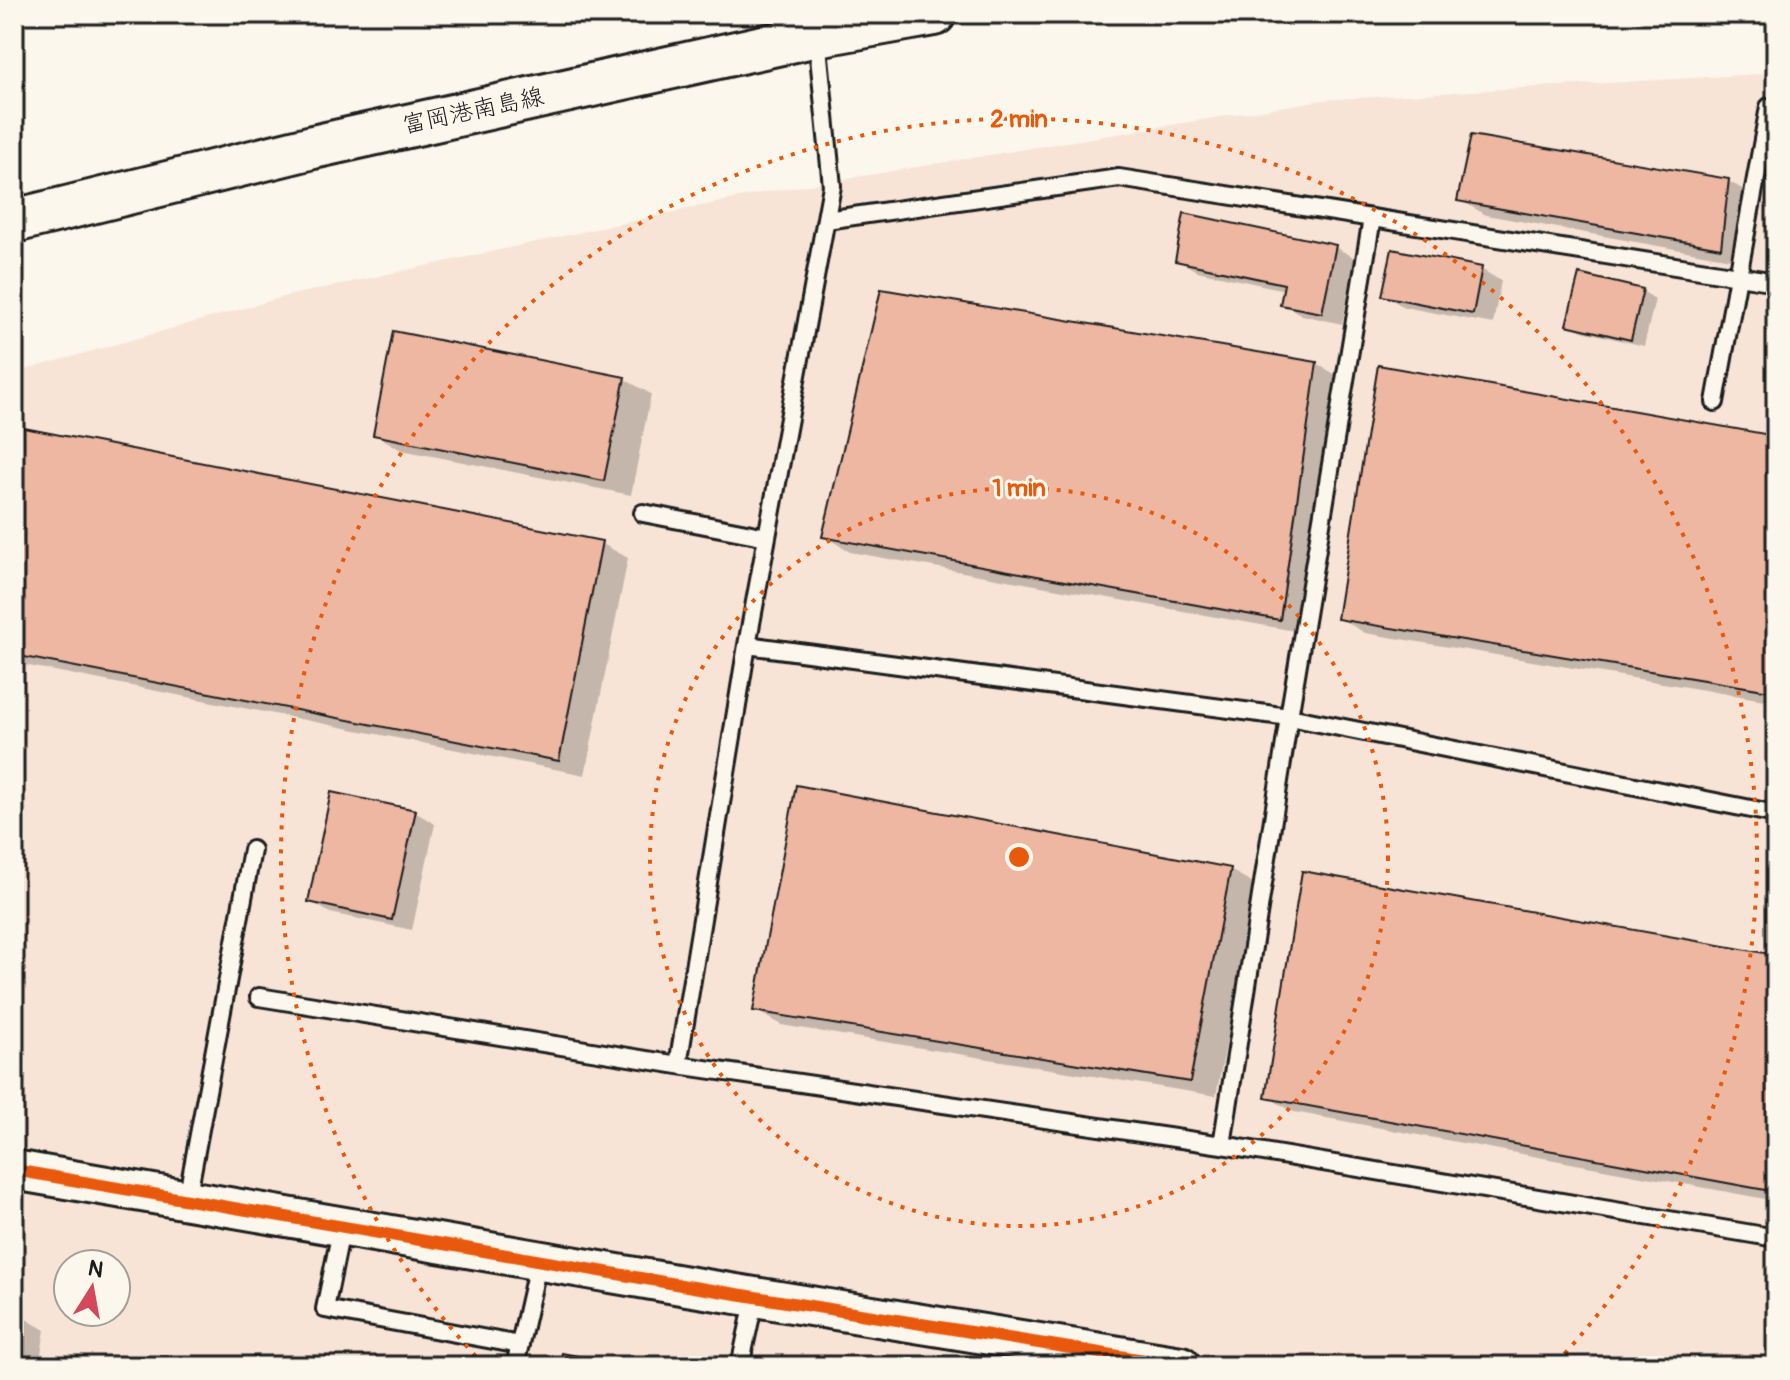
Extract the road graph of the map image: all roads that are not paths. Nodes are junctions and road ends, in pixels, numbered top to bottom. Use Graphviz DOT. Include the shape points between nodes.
graph roads {
  1 [pos="934,14"];
  2 [pos="817,35"];
  3 [pos="1776,108"];
  4 [pos="1372,218"];
  5 [pos="826,220"];
  6 [pos="14,221"];
  7 [pos="1738,276"];
  8 [pos="1776,282"];
  9 [pos="1715,402"];
  10 [pos="643,513"];
  11 [pos="767,537"];
  12 [pos="747,645"];
  13 [pos="1289,717"];
  14 [pos="1776,814"];
  15 [pos="252,850"];
  16 [pos="259,997"];
  17 [pos="678,1065"];
  18 [pos="1222,1145"];
  19 [pos="14,1170"];
  20 [pos="187,1199"];
  21 [pos="342,1226"];
  22 [pos="1776,1238"];
  23 [pos="539,1260"];
  24 [pos="755,1297"];
  25 [pos="520,1345"];
  26 [pos="515,1366"];
  27 [pos="740,1366"];
  28 [pos="1181,1366"];
  1 -- 2 [label="main road, 富岡港南島線"];
  2 -- 5 [label="lane" via="832,186"];
  2 -- 6 [label="main road, 富岡港南島線" via="313,147"];
  3 -- 7 [label="lane" via="1769,107"];
  4 -- 5 [label="lane" via="1119,178"];
  4 -- 7 [label="lane"];
  4 -- 13 [label="lane"];
  5 -- 11 [label="lane"];
  7 -- 8 [label="lane"];
  7 -- 9 [label="lane"];
  10 -- 11 [label="lane"];
  11 -- 12 [label="lane"];
  12 -- 13 [label="lane"];
  12 -- 17 [label="lane"];
  13 -- 14 [label="lane"];
  13 -- 18 [label="lane"];
  15 -- 20 [label="lane"];
  16 -- 17 [label="lane"];
  17 -- 18 [label="lane"];
  18 -- 22 [label="lane"];
  19 -- 20 [label="street"];
  20 -- 21 [label="street"];
  21 -- 23 [label="street"];
  21 -- 25 [label="lane" via="325,1309"];
  23 -- 24 [label="street"];
  23 -- 25 [label="lane"];
  24 -- 27 [label="lane"];
  24 -- 28 [label="street"];
  25 -- 26 [label="lane"];
}
